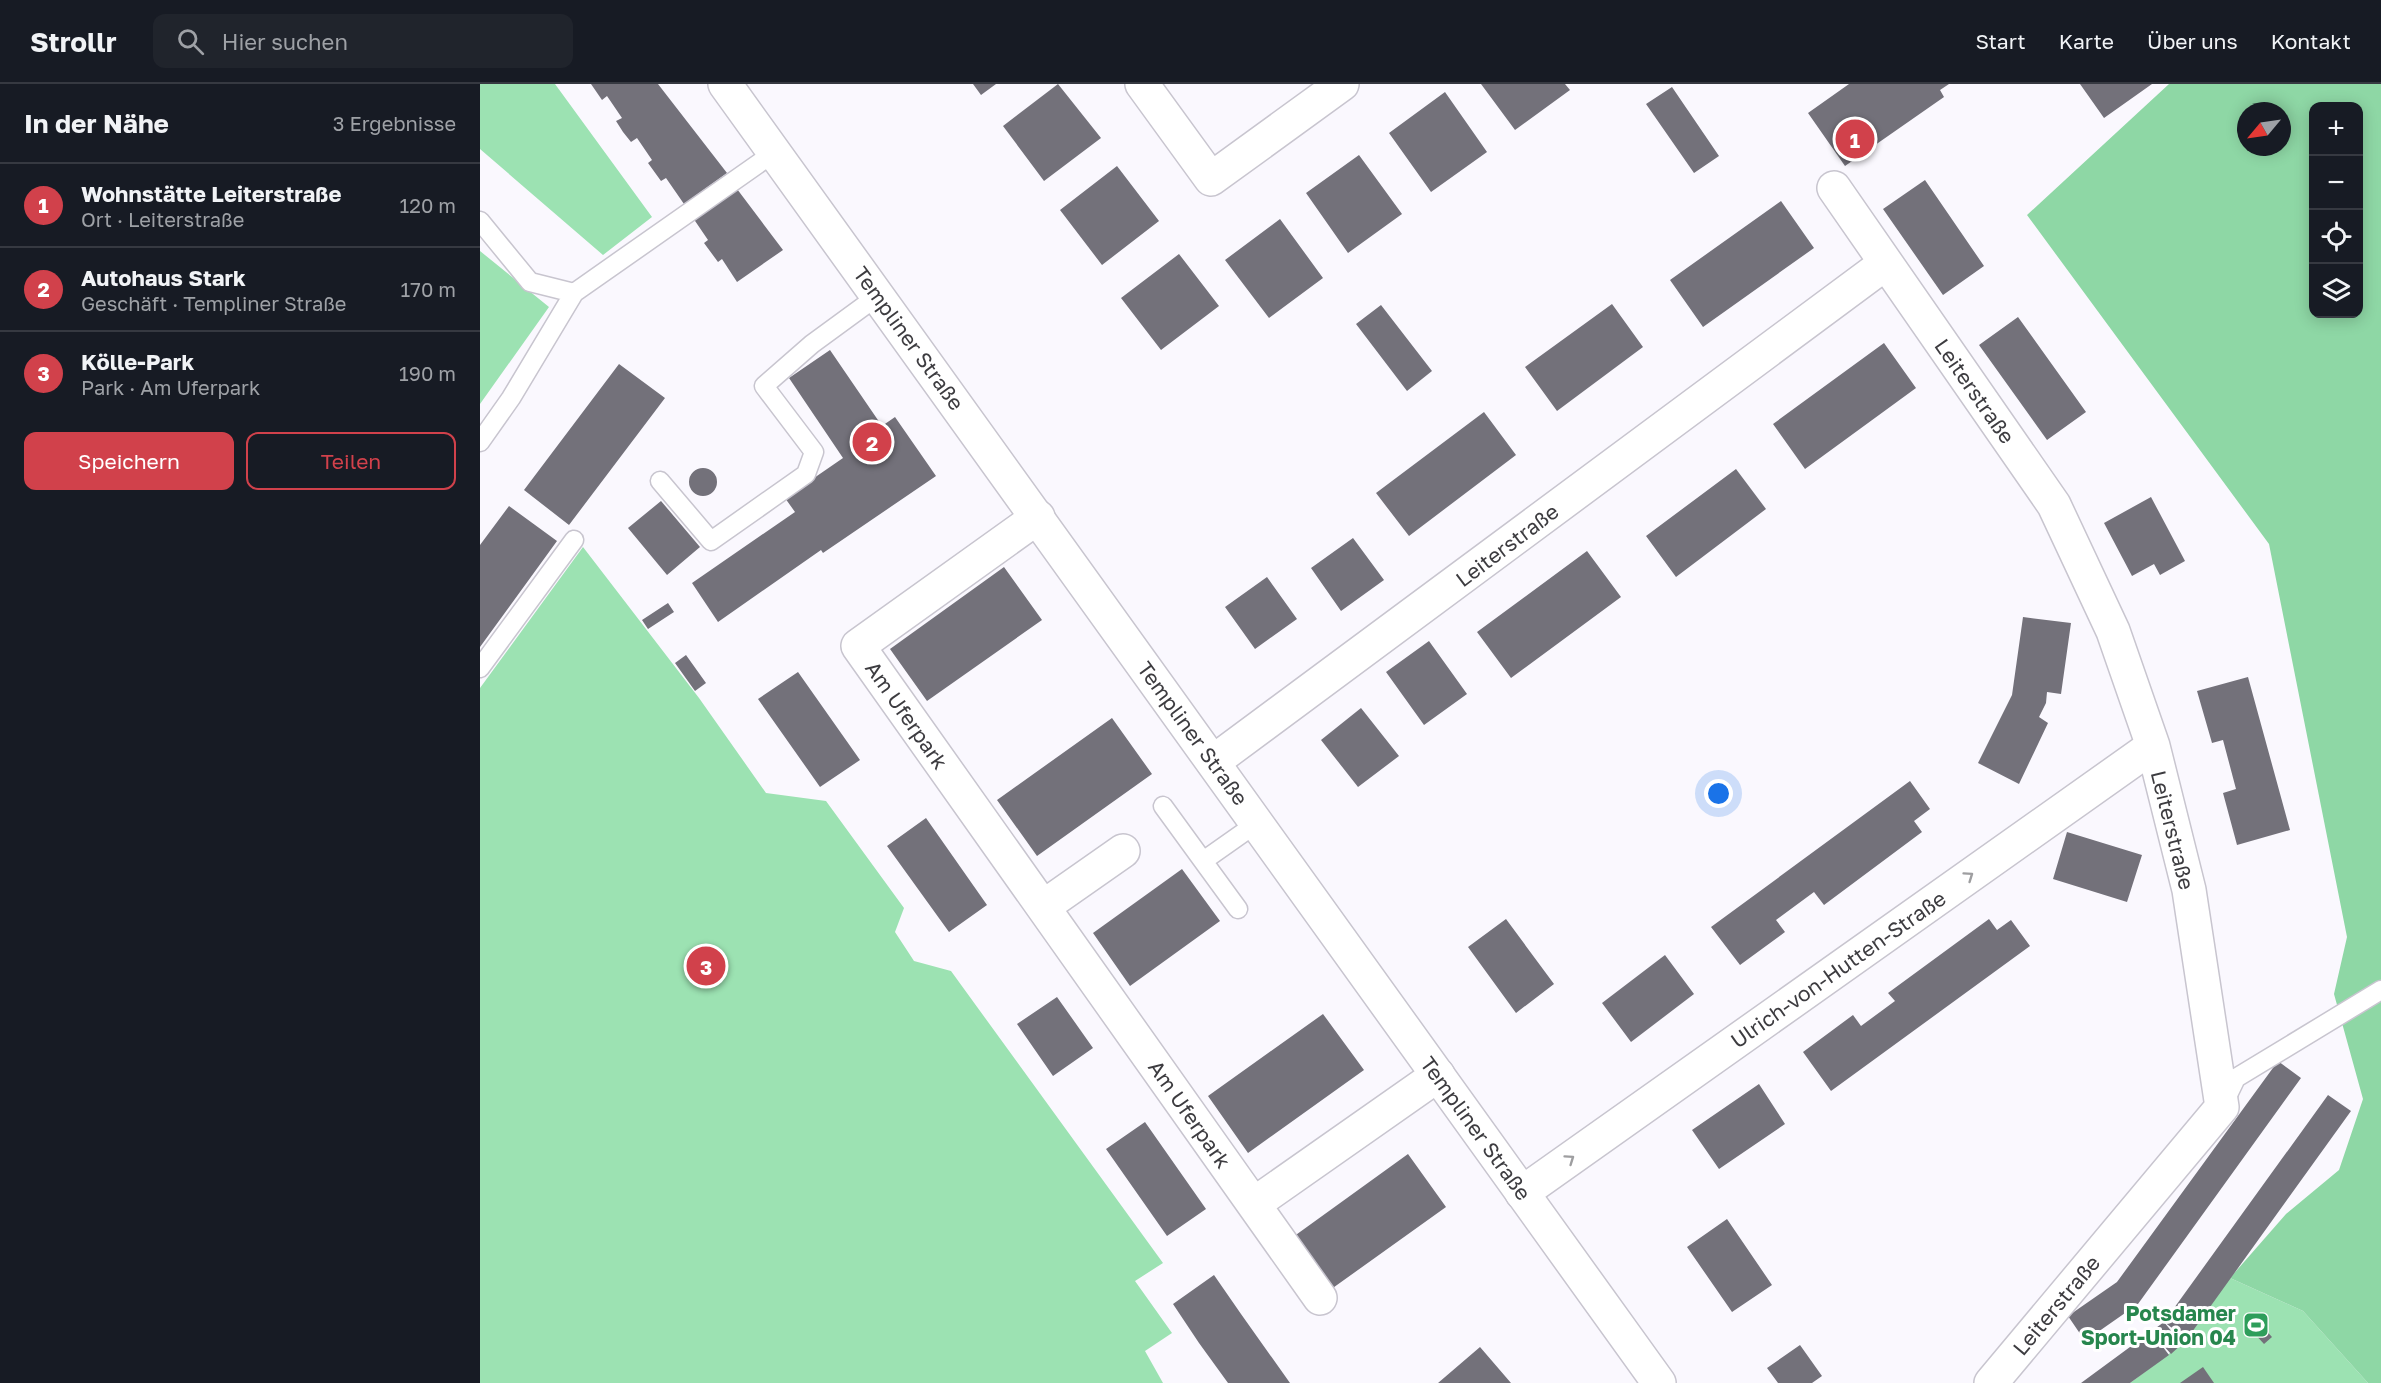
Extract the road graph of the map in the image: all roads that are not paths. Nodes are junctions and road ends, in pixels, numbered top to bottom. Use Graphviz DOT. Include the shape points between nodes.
graph roads {
  1 [pos="725,84"];
  2 [pos="1142,84"];
  3 [pos="1342,84"];
  4 [pos="775,152"];
  5 [pos="1834,188"];
  6 [pos="480,221"];
  7 [pos="1886,263"];
  8 [pos="574,293"];
  9 [pos="879,296"];
  10 [pos="480,442"];
  11 [pos="660,481"];
  12 [pos="1038,517"];
  13 [pos="574,540"];
  14 [pos="480,669"];
  15 [pos="2153,746"];
  16 [pos="1214,762"];
  17 [pos="1163,806"];
  18 [pos="1257,823"];
  19 [pos="1123,851"];
  20 [pos="1203,861"];
  21 [pos="1043,907"];
  22 [pos="1238,909"];
  23 [pos="2381,990"];
  24 [pos="1438,1075"];
  25 [pos="2222,1107"];
  26 [pos="1522,1193"];
  27 [pos="1254,1204"];
  28 [pos="1320,1298"];
  29 [pos="1659,1383"];
  30 [pos="1991,1383"];
  1 -- 4 [label="street, Templiner Straße"];
  2 -- 3 [label="street" via="1211,179"];
  4 -- 8 [label="lane"];
  4 -- 9 [label="street, Templiner Straße"];
  5 -- 7 [label="street, Leiterstraße"];
  6 -- 8 [label="lane" via="530,282"];
  7 -- 15 [label="street, Leiterstraße" via="2054,505 2113,631"];
  7 -- 16 [label="street, Leiterstraße"];
  8 -- 10 [label="lane"];
  9 -- 11 [label="lane" via="812,344 764,386 814,452 806,474 711,541"];
  9 -- 12 [label="street, Templiner Straße"];
  12 -- 16 [label="street, Templiner Straße"];
  12 -- 21 [label="street, Am Uferpark" via="858,646"];
  13 -- 14 [label="lane"];
  15 -- 25 [label="street, Leiterstraße" via="2189,890"];
  26 -- 15 [label="street, Ulrich-von-Hutten-Straße, one-way"];
  16 -- 18 [label="street, Templiner Straße"];
  17 -- 20 [label="lane"];
  18 -- 20 [label="lane"];
  18 -- 24 [label="street, Templiner Straße"];
  19 -- 21 [label="street"];
  20 -- 22 [label="lane"];
  21 -- 27 [label="street, Am Uferpark"];
  23 -- 25 [label="lane" via="2236,1078"];
  24 -- 26 [label="street, Templiner Straße"];
  24 -- 27 [label="street"];
  25 -- 30 [label="street, Leiterstraße"];
  26 -- 29 [label="street, Templiner Straße"];
  27 -- 28 [label="street, Am Uferpark"];
}
